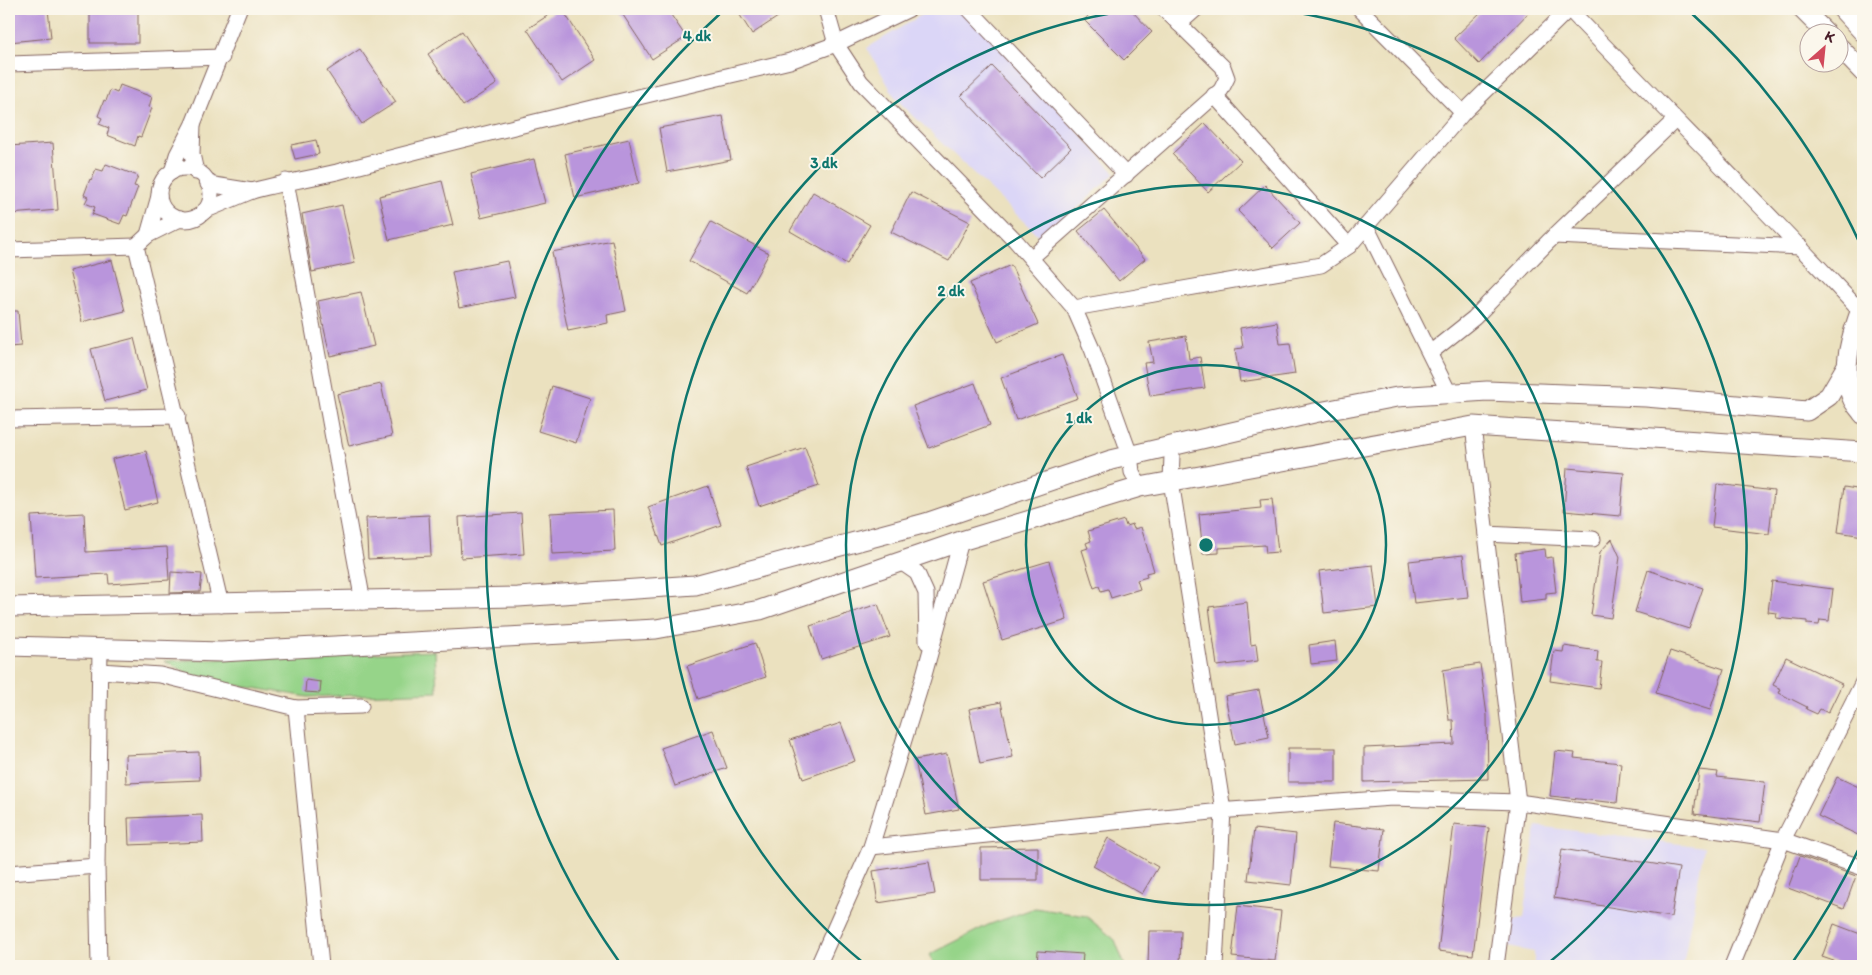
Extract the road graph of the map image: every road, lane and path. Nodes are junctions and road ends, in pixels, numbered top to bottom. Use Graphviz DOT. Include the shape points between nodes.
graph roads {
  1 [pos="239,9"];
  2 [pos="826,9"];
  3 [pos="909,9"];
  4 [pos="969,9"];
  5 [pos="1164,9"];
  6 [pos="1196,9"];
  7 [pos="1360,9"];
  8 [pos="1569,9"];
  9 [pos="1802,9"];
  10 [pos="1842,9"];
  11 [pos="1815,22"];
  12 [pos="1180,24"];
  13 [pos="1863,32"];
  14 [pos="836,44"];
  15 [pos="222,57"];
  16 [pos="1850,58"];
  17 [pos="9,64"];
  18 [pos="1863,72"];
  19 [pos="1214,95"];
  20 [pos="1463,112"];
  21 [pos="1674,120"];
  22 [pos="193,124"];
  23 [pos="172,172"];
  24 [pos="196,172"];
  25 [pos="1126,175"];
  26 [pos="286,181"];
  27 [pos="208,184"];
  28 [pos="252,191"];
  29 [pos="159,196"];
  30 [pos="204,211"];
  31 [pos="180,219"];
  32 [pos="1366,226"];
  33 [pos="148,235"];
  34 [pos="1554,236"];
  35 [pos="136,246"];
  36 [pos="1349,246"];
  37 [pos="1801,247"];
  38 [pos="9,250"];
  39 [pos="1031,258"];
  40 [pos="1862,307"];
  41 [pos="1074,308"];
  42 [pos="1430,353"];
  43 [pos="1846,367"];
  44 [pos="1449,393"];
  45 [pos="1863,414"];
  46 [pos="178,416"];
  47 [pos="9,419"];
  48 [pos="1473,426"];
  49 [pos="1167,446"];
  50 [pos="1863,452"];
  51 [pos="1130,455"];
  52 [pos="1171,481"];
  53 [pos="1140,487"];
  54 [pos="1486,534"];
  55 [pos="1593,539"];
  56 [pos="961,541"];
  57 [pos="901,562"];
  58 [pos="363,602"];
  59 [pos="221,604"];
  60 [pos="9,607"];
  61 [pos="9,646"];
  62 [pos="100,648"];
  63 [pos="100,671"];
  64 [pos="924,675"];
  65 [pos="1863,682"];
  66 [pos="361,706"];
  67 [pos="296,708"];
  68 [pos="1518,802"];
  69 [pos="1222,810"];
  70 [pos="1783,840"];
  71 [pos="871,847"];
  72 [pos="97,866"];
  73 [pos="1863,868"];
  74 [pos="9,872"];
  75 [pos="99,966"];
  76 [pos="321,966"];
  77 [pos="818,966"];
  78 [pos="1216,966"];
  79 [pos="1496,966"];
  80 [pos="1732,966"];
  1 -- 15 [label="street"];
  2 -- 14 [label="street"];
  3 -- 14 [label="street"];
  4 -- 25 [label="street"];
  5 -- 12 [label="street"];
  6 -- 12 [label="street"];
  7 -- 20 [label="street"];
  8 -- 20 [label="street"];
  8 -- 21 [label="street"];
  9 -- 11 [label="main road"];
  10 -- 13 [label="main road"];
  12 -- 19 [label="street" via="1223,67 1227,78 1221,90"];
  14 -- 26 [label="street" via="790,61 325,175"];
  14 -- 39 [label="street" via="861,82"];
  15 -- 17 [label="street"];
  15 -- 22 [label="street"];
  16 -- 18 [label="main road"];
  19 -- 25 [label="street"];
  19 -- 36 [label="street"];
  20 -- 32 [label="street"];
  21 -- 34 [label="street"];
  21 -- 37 [label="street"];
  22 -- 23 [label="street"];
  22 -- 24 [label="street" via="192,154"];
  23 -- 24 [label="street" via="181,169"];
  23 -- 29 [label="street" via="160,187"];
  24 -- 27 [label="street"];
  25 -- 39 [label="street"];
  26 -- 28 [label="street"];
  26 -- 58 [label="street"];
  27 -- 28 [label="street"];
  27 -- 30 [label="street" via="211,198"];
  28 -- 30 [label="street"];
  29 -- 31 [label="street" via="167,213"];
  29 -- 33 [label="street"];
  30 -- 31 [label="street" via="194,219"];
  31 -- 33 [label="street"];
  32 -- 36 [label="street"];
  32 -- 42 [label="street"];
  33 -- 35 [label="street"];
  34 -- 37 [label="street"];
  34 -- 42 [label="street" via="1474,318"];
  35 -- 38 [label="street"];
  35 -- 46 [label="street"];
  36 -- 41 [label="street" via="1321,265"];
  37 -- 40 [label="street"];
  39 -- 41 [label="street"];
  40 -- 43 [label="main road"];
  41 -- 51 [label="street"];
  42 -- 44 [label="street"];
  43 -- 44 [label="main road" via="1829,396 1807,412 1646,397 1487,391"];
  43 -- 45 [label="main road" via="1852,399"];
  44 -- 49 [label="main road" via="1388,399"];
  46 -- 47 [label="street"];
  46 -- 59 [label="street"];
  48 -- 50 [label="main road"];
  48 -- 52 [label="main road"];
  48 -- 54 [label="street"];
  49 -- 51 [label="main road"];
  49 -- 52 [label="street" via="1172,455"];
  51 -- 53 [label="street" via="1132,472"];
  51 -- 58 [label="main road" via="926,523 695,585 518,597"];
  52 -- 53 [label="main road"];
  52 -- 69 [label="street"];
  53 -- 56 [label="main road"];
  54 -- 55 [label="street"];
  54 -- 68 [label="street"];
  56 -- 57 [label="main road"];
  56 -- 64 [label="street"];
  57 -- 62 [label="main road" via="760,610 656,629 221,652"];
  57 -- 64 [label="street" via="917,573 926,593 928,628"];
  58 -- 59 [label="main road"];
  59 -- 60 [label="main road"];
  61 -- 62 [label="main road"];
  62 -- 63 [label="street"];
  63 -- 67 [label="street" via="160,676"];
  63 -- 72 [label="street"];
  64 -- 71 [label="street"];
  65 -- 70 [label="street"];
  66 -- 67 [label="street"];
  67 -- 76 [label="street"];
  68 -- 69 [label="street" via="1392,798"];
  68 -- 70 [label="street"];
  68 -- 79 [label="street"];
  69 -- 71 [label="street"];
  69 -- 78 [label="street"];
  70 -- 73 [label="street"];
  70 -- 80 [label="street"];
  71 -- 77 [label="street"];
  72 -- 74 [label="street"];
  72 -- 75 [label="street"];
}
